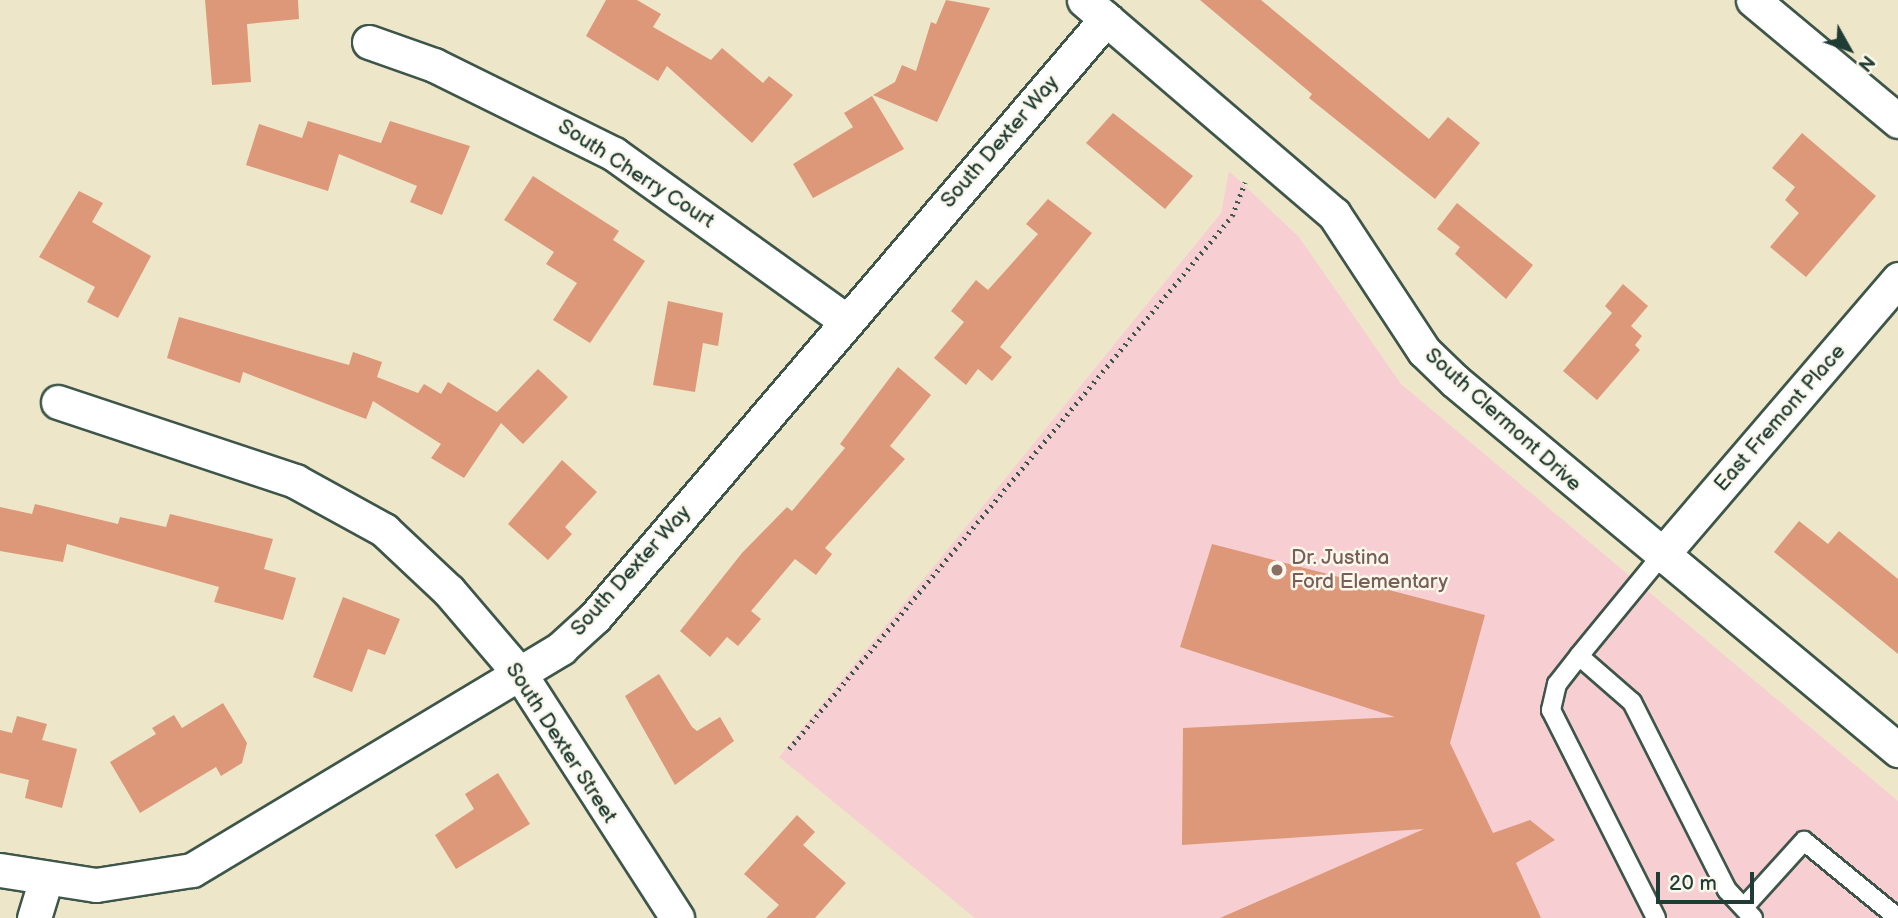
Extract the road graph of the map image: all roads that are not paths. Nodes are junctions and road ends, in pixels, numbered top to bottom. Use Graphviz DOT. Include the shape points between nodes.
graph roads {
  1 [pos="1753,0"];
  2 [pos="1095,9"];
  3 [pos="369,42"];
  4 [pos="1898,121"];
  5 [pos="1898,279"];
  6 [pos="846,321"];
  7 [pos="58,402"];
  8 [pos="1661,556"];
  9 [pos="1579,656"];
  10 [pos="520,674"];
  11 [pos="1898,750"];
  12 [pos="0,870"];
  13 [pos="45,881"];
  14 [pos="1749,912"];
  15 [pos="34,918"];
  16 [pos="677,918"];
  17 [pos="1656,918"];
  18 [pos="1898,918"];
  1 -- 4 [label="street"];
  2 -- 6 [label="street, South Dexter Way"];
  2 -- 8 [label="street, South Clermont Drive" via="1334,214 1424,351"];
  3 -- 6 [label="street, South Cherry Court" via="446,70 614,154"];
  5 -- 8 [label="street, East Fremont Place"];
  6 -- 10 [label="street, South Dexter Way" via="595,618"];
  7 -- 10 [label="street, South Dexter Street" via="295,481 344,504 384,530 449,592"];
  8 -- 9 [label="lane"];
  8 -- 11 [label="street, South Clermont Drive"];
  9 -- 14 [label="lane" via="1632,702 1727,890"];
  9 -- 17 [label="lane" via="1557,684 1551,710"];
  10 -- 13 [label="street, South Dexter Way" via="192,870 96,885"];
  10 -- 16 [label="street, South Dexter Street"];
  12 -- 13 [label="street, South Dexter Way"];
  13 -- 15 [label="street"];
  14 -- 18 [label="lane" via="1804,841"];
}
